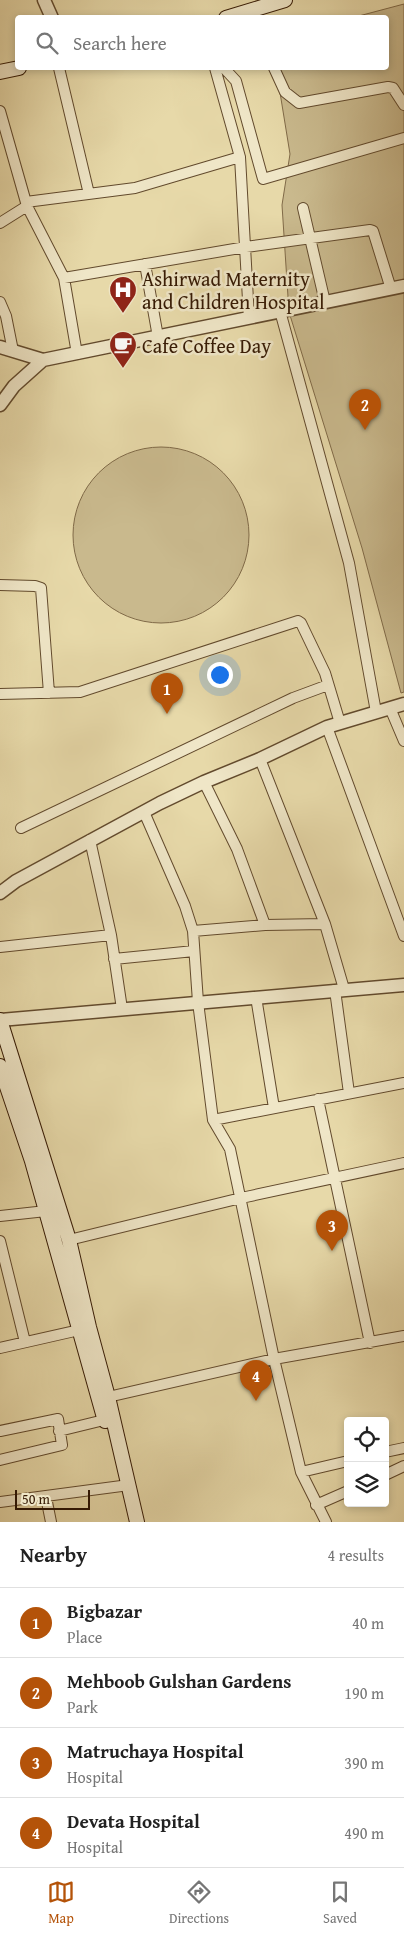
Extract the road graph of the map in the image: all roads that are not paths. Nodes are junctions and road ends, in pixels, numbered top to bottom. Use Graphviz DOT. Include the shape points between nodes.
graph roads {
  1 [pos="44,0"];
  2 [pos="285,0"];
  3 [pos="51,15"];
  4 [pos="249,15"];
  5 [pos="15,69"];
  6 [pos="59,70"];
  7 [pos="216,70"];
  8 [pos="226,70"];
  9 [pos="275,70"];
  10 [pos="0,72"];
  11 [pos="404,105"];
  12 [pos="0,112"];
  13 [pos="404,138"];
  14 [pos="240,157"];
  15 [pos="89,194"];
  16 [pos="26,204"];
  17 [pos="303,208"];
  18 [pos="0,223"];
  19 [pos="310,238"];
  20 [pos="246,246"];
  21 [pos="145,264"];
  22 [pos="64,278"];
  23 [pos="404,286"];
  24 [pos="391,289"];
  25 [pos="0,302"];
  26 [pos="325,302"];
  27 [pos="280,311"];
  28 [pos="249,318"];
  29 [pos="158,337"];
  30 [pos="0,347"];
  31 [pos="14,351"];
  32 [pos="77,354"];
  33 [pos="43,360"];
  34 [pos="0,405"];
  35 [pos="0,585"];
  36 [pos="328,685"];
  37 [pos="49,693"];
  38 [pos="0,694"];
  39 [pos="404,704"];
  40 [pos="390,708"];
  41 [pos="376,712"];
  42 [pos="340,723"];
  43 [pos="327,727"];
  44 [pos="404,741"];
  45 [pos="260,759"];
  46 [pos="204,782"];
  47 [pos="144,812"];
  48 [pos="21,828"];
  49 [pos="90,840"];
  50 [pos="0,893"];
  51 [pos="325,924"];
  52 [pos="264,925"];
  53 [pos="193,931"];
  54 [pos="111,934"];
  55 [pos="404,936"];
  56 [pos="0,947"];
  57 [pos="194,952"];
  58 [pos="114,959"];
  59 [pos="404,985"];
  60 [pos="339,990"];
  61 [pos="256,997"];
  62 [pos="198,1002"];
  63 [pos="122,1009"];
  64 [pos="0,1020"];
  65 [pos="0,1066"];
  66 [pos="404,1083"];
  67 [pos="349,1093"];
  68 [pos="318,1099"];
  69 [pos="274,1108"];
  70 [pos="213,1120"];
  71 [pos="404,1163"];
  72 [pos="334,1178"];
  73 [pos="240,1198"];
  74 [pos="46,1211"];
  75 [pos="0,1216"];
  76 [pos="69,1240"];
  77 [pos="0,1241"];
  78 [pos="79,1330"];
  79 [pos="404,1336"];
  80 [pos="25,1342"];
  81 [pos="370,1343"];
  82 [pos="0,1348"];
  83 [pos="274,1359"];
  84 [pos="103,1398"];
  85 [pos="104,1420"];
  86 [pos="0,1431"];
  87 [pos="59,1431"];
  88 [pos="404,1448"];
  89 [pos="389,1451"];
  90 [pos="0,1460"];
  91 [pos="344,1461"];
  92 [pos="404,1466"];
  93 [pos="301,1472"];
  94 [pos="389,1473"];
  95 [pos="125,1486"];
  96 [pos="344,1493"];
  97 [pos="46,1497"];
  98 [pos="0,1502"];
  99 [pos="316,1505"];
  100 [pos="51,1522"];
  101 [pos="128,1522"];
  102 [pos="137,1522"];
  103 [pos="326,1522"];
  1 -- 3 [label="street"];
  2 -- 4 [label="main road"];
  5 -- 10 [label="main road"];
  6 -- 15 [label="street"];
  7 -- 14 [label="street"];
  8 -- 13 [label="street" via="235,80 263,179"];
  9 -- 11 [label="street" via="285,92 299,103 388,87 393,88"];
  12 -- 16 [label="street"];
  14 -- 15 [label="street" via="135,188"];
  14 -- 20 [label="street"];
  15 -- 16 [label="street"];
  16 -- 18 [label="street"];
  16 -- 22 [label="street"];
  17 -- 19 [label="street"];
  19 -- 20 [label="street"];
  19 -- 24 [label="street" via="372,230"];
  19 -- 26 [label="street"];
  20 -- 21 [label="street"];
  20 -- 28 [label="street"];
  21 -- 22 [label="street"];
  21 -- 29 [label="street"];
  22 -- 32 [label="street"];
  23 -- 24 [label="street"];
  24 -- 26 [label="street"];
  25 -- 31 [label="street"];
  26 -- 27 [label="street"];
  27 -- 28 [label="street"];
  27 -- 41 [label="street" via="349,563"];
  28 -- 29 [label="street"];
  29 -- 32 [label="street"];
  30 -- 31 [label="street"];
  31 -- 33 [label="street"];
  32 -- 33 [label="street"];
  33 -- 34 [label="street" via="14,386"];
  35 -- 37 [label="street" via="41,588"];
  36 -- 37 [label="street" via="322,666 301,622 298,622 80,692"];
  36 -- 42 [label="street"];
  36 -- 48 [label="street" via="293,698"];
  37 -- 38 [label="street"];
  39 -- 40 [label="street"];
  40 -- 41 [label="street"];
  40 -- 44 [label="street"];
  41 -- 42 [label="street"];
  42 -- 43 [label="street"];
  43 -- 45 [label="street"];
  43 -- 55 [label="street"];
  45 -- 46 [label="street"];
  45 -- 51 [label="street"];
  46 -- 47 [label="street"];
  46 -- 52 [label="street" via="237,849"];
  47 -- 49 [label="street"];
  47 -- 53 [label="street"];
  49 -- 50 [label="street"];
  49 -- 54 [label="street"];
  51 -- 52 [label="street"];
  51 -- 60 [label="street"];
  52 -- 53 [label="street"];
  53 -- 57 [label="street"];
  54 -- 56 [label="street"];
  54 -- 58 [label="street"];
  57 -- 58 [label="street"];
  57 -- 62 [label="street"];
  58 -- 63 [label="street"];
  59 -- 60 [label="street"];
  60 -- 61 [label="street"];
  60 -- 67 [label="street"];
  61 -- 62 [label="street"];
  61 -- 69 [label="street"];
  62 -- 63 [label="street"];
  62 -- 70 [label="street"];
  63 -- 64 [label="street"];
  64 -- 76 [label="main road"];
  65 -- 74 [label="main road"];
  66 -- 67 [label="street"];
  67 -- 68 [label="street"];
  68 -- 69 [label="street"];
  68 -- 72 [label="street"];
  69 -- 70 [label="street"];
  70 -- 73 [label="street" via="230,1149"];
  71 -- 72 [label="street"];
  72 -- 73 [label="street"];
  72 -- 81 [label="street"];
  73 -- 76 [label="street"];
  73 -- 83 [label="street"];
  74 -- 75 [label="street"];
  74 -- 78 [label="main road"];
  76 -- 84 [label="main road"];
  77 -- 80 [label="street"];
  78 -- 80 [label="street"];
  78 -- 84 [label="main road"];
  79 -- 81 [label="street"];
  80 -- 82 [label="street"];
  81 -- 83 [label="street"];
  83 -- 84 [label="street"];
  83 -- 93 [label="street"];
  84 -- 85 [label="main road"];
  84 -- 95 [label="main road"];
  85 -- 87 [label="street"];
  85 -- 95 [label="main road"];
  86 -- 87 [label="street" via="58,1419"];
  87 -- 90 [label="street" via="62,1446"];
  88 -- 89 [label="street"];
  91 -- 93 [label="street"];
  92 -- 94 [label="street"];
  93 -- 99 [label="street"];
  95 -- 97 [label="street"];
  95 -- 101 [label="main road"];
  95 -- 102 [label="main road"];
  96 -- 99 [label="street"];
  97 -- 98 [label="street"];
  97 -- 100 [label="street"];
  99 -- 103 [label="street"];
}
